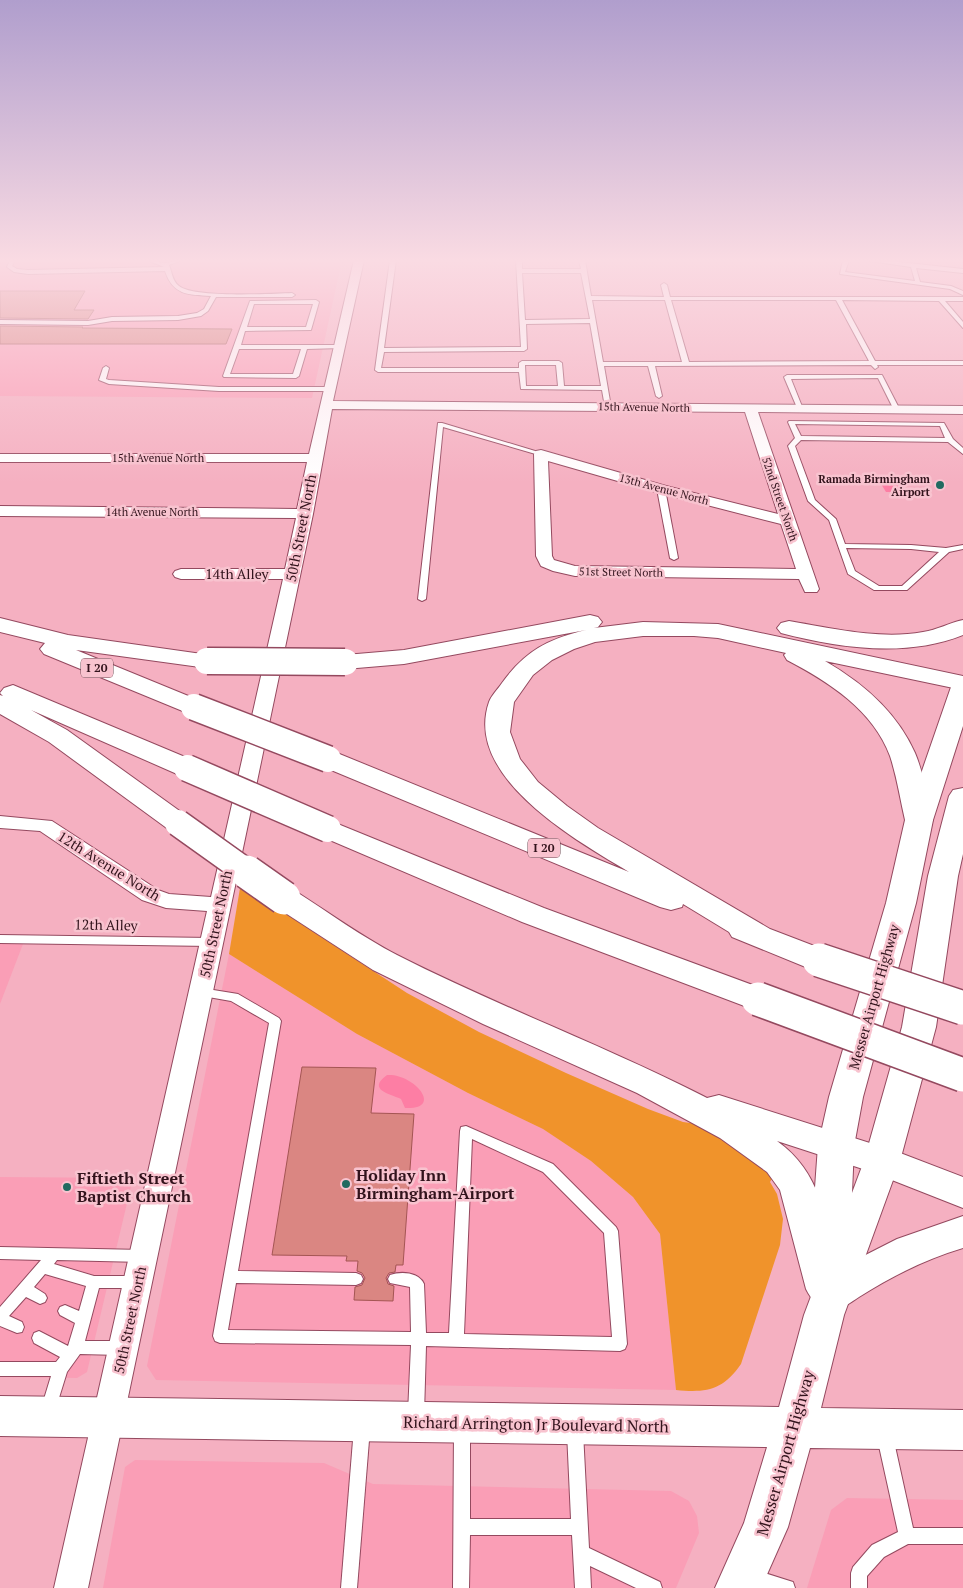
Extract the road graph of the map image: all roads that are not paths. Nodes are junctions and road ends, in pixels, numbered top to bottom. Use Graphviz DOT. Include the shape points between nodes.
graph roads {
  1 [pos="241,334"];
  2 [pos="298,334"];
  3 [pos="342,334"];
  4 [pos="383,334"];
  5 [pos="523,334"];
  6 [pos="595,334"];
  7 [pos="678,334"];
  8 [pos="857,334"];
  9 [pos="236,347"];
  10 [pos="294,347"];
  11 [pos="304,347"];
  12 [pos="339,347"];
  13 [pos="381,350"];
  14 [pos="873,363"];
  15 [pos="963,363"];
  16 [pos="600,364"];
  17 [pos="651,364"];
  18 [pos="686,364"];
  19 [pos="106,368"];
  20 [pos="522,370"];
  21 [pos="880,376"];
  22 [pos="561,388"];
  23 [pos="605,388"];
  24 [pos="659,396"];
  25 [pos="328,397"];
  26 [pos="608,407"];
  27 [pos="750,408"];
  28 [pos="800,409"];
  29 [pos="897,410"];
  30 [pos="963,410"];
  31 [pos="799,438"];
  32 [pos="950,440"];
  33 [pos="963,452"];
  34 [pos="542,454"];
  35 [pos="0,458"];
  36 [pos="315,458"];
  37 [pos="661,489"];
  38 [pos="0,511"];
  39 [pos="305,514"];
  40 [pos="788,521"];
  41 [pos="842,546"];
  42 [pos="963,547"];
  43 [pos="946,550"];
  44 [pos="674,558"];
  45 [pos="181,574"];
  46 [pos="292,574"];
  47 [pos="808,582"];
  48 [pos="422,599"];
  49 [pos="715,617"];
  50 [pos="0,627"];
  51 [pos="963,627"];
  52 [pos="768,641"];
  53 [pos="963,666"];
  54 [pos="963,685"];
  55 [pos="0,687"];
  56 [pos="0,703"];
  57 [pos="963,796"];
  58 [pos="919,820"];
  59 [pos="0,822"];
  60 [pos="220,905"];
  61 [pos="760,937"];
  62 [pos="0,939"];
  63 [pos="212,942"];
  64 [pos="201,992"];
  65 [pos="963,1008"];
  66 [pos="963,1075"];
  67 [pos="648,1084"];
  68 [pos="836,1146"];
  69 [pos="882,1161"];
  70 [pos="963,1193"];
  71 [pos="963,1232"];
  72 [pos="0,1253"];
  73 [pos="54,1254"];
  74 [pos="144,1256"];
  75 [pos="42,1267"];
  76 [pos="230,1277"];
  77 [pos="356,1279"];
  78 [pos="395,1279"];
  79 [pos="94,1282"];
  80 [pos="138,1282"];
  81 [pos="24,1289"];
  82 [pos="40,1298"];
  83 [pos="828,1299"];
  84 [pos="65,1310"];
  85 [pos="0,1318"];
  86 [pos="83,1320"];
  87 [pos="17,1326"];
  88 [pos="39,1338"];
  89 [pos="419,1339"];
  90 [pos="456,1340"];
  91 [pos="124,1348"];
  92 [pos="73,1351"];
  93 [pos="0,1369"];
  94 [pos="60,1369"];
  95 [pos="0,1416"];
  96 [pos="47,1417"];
  97 [pos="108,1418"];
  98 [pos="363,1422"];
  99 [pos="416,1423"];
  100 [pos="462,1423"];
  101 [pos="574,1425"];
  102 [pos="795,1427"];
  103 [pos="884,1429"];
  104 [pos="963,1430"];
  105 [pos="461,1527"];
  106 [pos="580,1527"];
  107 [pos="907,1536"];
  108 [pos="963,1536"];
  109 [pos="581,1553"];
  110 [pos="740,1581"];
  111 [pos="72,1588"];
  112 [pos="350,1588"];
  113 [pos="461,1588"];
  114 [pos="583,1588"];
  115 [pos="654,1588"];
  116 [pos="787,1588"];
  117 [pos="859,1588"];
  1 -- 9 [label="lane"];
  2 -- 10 [label="lane"];
  3 -- 12 [label="street, 50th Street North"];
  4 -- 13 [label="lane"];
  5 -- 13 [label="lane" via="524,349"];
  6 -- 16 [label="lane"];
  7 -- 18 [label="lane"];
  8 -- 14 [label="lane"];
  9 -- 10 [label="lane"];
  9 -- 11 [label="lane" via="226,376 296,376"];
  10 -- 11 [label="lane"];
  11 -- 12 [label="lane"];
  12 -- 25 [label="street, 50th Street North"];
  13 -- 20 [label="lane" via="378,370"];
  14 -- 15 [label="lane"];
  14 -- 18 [label="lane"];
  14 -- 21 [label="lane"];
  16 -- 17 [label="lane"];
  16 -- 23 [label="lane"];
  17 -- 18 [label="lane"];
  17 -- 24 [label="lane"];
  19 -- 25 [label="lane" via="102,380 109,382"];
  20 -- 22 [label="lane" via="523,388"];
  20 -- 22 [label="lane" via="522,363 559,363"];
  21 -- 28 [label="lane" via="786,377"];
  21 -- 29 [label="lane"];
  22 -- 23 [label="lane"];
  23 -- 26 [label="lane"];
  25 -- 26 [label="street, 15th Avenue North"];
  25 -- 36 [label="street, 50th Street North"];
  26 -- 27 [label="street, 15th Avenue North"];
  27 -- 28 [label="street, 15th Avenue North"];
  27 -- 40 [label="street, 52nd Street North"];
  28 -- 29 [label="street, 15th Avenue North"];
  29 -- 30 [label="street, 15th Avenue North"];
  31 -- 32 [label="lane"];
  31 -- 32 [label="lane" via="791,422 942,424"];
  31 -- 41 [label="lane" via="791,446 812,501 832,519"];
  32 -- 33 [label="lane"];
  34 -- 37 [label="street, 13th Avenue North"];
  34 -- 47 [label="street, 51st Street North" via="544,556 547,563 576,572"];
  34 -- 48 [label="lane" via="440,424"];
  35 -- 36 [label="street, 15th Avenue North"];
  36 -- 39 [label="street, 50th Street North"];
  37 -- 40 [label="street, 13th Avenue North"];
  37 -- 44 [label="lane"];
  38 -- 39 [label="street, 14th Avenue North"];
  39 -- 46 [label="street, 50th Street North"];
  40 -- 47 [label="street, 52nd Street North"];
  41 -- 43 [label="lane"];
  41 -- 43 [label="lane" via="851,572 877,588 904,588"];
  42 -- 43 [label="lane"];
  45 -- 46 [label="street, 14th Alley"];
  46 -- 60 [label="street, 50th Street North"];
  49 -- 50 [label="main road, bridge" via="662,613 609,618 404,657 277,663 207,661 68,642"];
  49 -- 51 [label="main road" via="878,642 909,642 945,635"];
  49 -- 53 [label="main road"];
  50 -- 61 [label="main road, I 20, bridge" via="328,758"];
  52 -- 54 [label="main road"];
  52 -- 58 [label="main road" via="814,664 864,699 887,724 902,753"];
  52 -- 61 [label="main road" via="687,628 637,629 578,640 552,651 526,668 510,684 500,704 496,723 508,762 534,795 578,828"];
  54 -- 58 [label="main road, Messer Airport Highway"];
  55 -- 66 [label="main road, bridge" via="533,915"];
  56 -- 67 [label="main road, bridge" via="58,736 284,898 384,962"];
  57 -- 69 [label="main road, Messer Airport Highway" via="943,876 919,1027"];
  58 -- 68 [label="main road, Messer Airport Highway" via="901,903 846,1097"];
  59 -- 60 [label="street, 12th Avenue North" via="45,825 150,895 166,901"];
  60 -- 63 [label="street, 50th Street North"];
  61 -- 65 [label="main road, I 20, bridge"];
  62 -- 63 [label="lane, 12th Alley"];
  63 -- 64 [label="street, 50th Street North"];
  64 -- 74 [label="street, 50th Street North"];
  64 -- 76 [label="lane" via="234,997 275,1021"];
  67 -- 68 [label="main road"];
  67 -- 83 [label="main road" via="733,1128 780,1162 797,1185"];
  68 -- 69 [label="main road"];
  68 -- 83 [label="main road, Messer Airport Highway"];
  69 -- 70 [label="main road"];
  69 -- 83 [label="main road, Messer Airport Highway"];
  71 -- 83 [label="main road" via="901,1253 872,1267"];
  72 -- 73 [label="lane"];
  73 -- 74 [label="lane"];
  73 -- 75 [label="lane"];
  74 -- 80 [label="street, 50th Street North"];
  75 -- 79 [label="lane"];
  75 -- 81 [label="lane"];
  76 -- 77 [label="lane"];
  76 -- 89 [label="lane" via="220,1336"];
  78 -- 89 [label="lane" via="411,1280 417,1284"];
  79 -- 80 [label="lane"];
  79 -- 86 [label="lane"];
  80 -- 91 [label="street, 50th Street North"];
  81 -- 82 [label="lane"];
  81 -- 85 [label="lane"];
  83 -- 102 [label="main road, Messer Airport Highway"];
  84 -- 86 [label="lane"];
  85 -- 87 [label="lane"];
  86 -- 92 [label="lane"];
  88 -- 92 [label="lane"];
  89 -- 90 [label="lane"];
  89 -- 99 [label="lane"];
  90 -- 90 [label="lane" via="620,1344 611,1231 548,1168 466,1131"];
  91 -- 92 [label="lane"];
  91 -- 97 [label="street, 50th Street North"];
  92 -- 94 [label="lane"];
  93 -- 94 [label="lane"];
  94 -- 96 [label="lane"];
  95 -- 96 [label="main road, Richard Arrington Jr Boulevard North"];
  96 -- 97 [label="main road, Richard Arrington Jr Boulevard North"];
  97 -- 98 [label="main road, Richard Arrington Jr Boulevard North"];
  97 -- 111 [label="street, 50th Street North"];
  98 -- 99 [label="main road, Richard Arrington Jr Boulevard North"];
  98 -- 112 [label="lane"];
  99 -- 100 [label="main road, Richard Arrington Jr Boulevard North"];
  100 -- 101 [label="main road, Richard Arrington Jr Boulevard North"];
  100 -- 105 [label="lane"];
  101 -- 102 [label="main road, Richard Arrington Jr Boulevard North"];
  101 -- 106 [label="lane"];
  102 -- 103 [label="main road, Richard Arrington Jr Boulevard North"];
  102 -- 110 [label="main road, Messer Airport Highway" via="766,1527"];
  103 -- 104 [label="main road, Richard Arrington Jr Boulevard North"];
  103 -- 107 [label="lane"];
  105 -- 106 [label="lane"];
  105 -- 113 [label="lane"];
  106 -- 109 [label="lane"];
  107 -- 108 [label="lane"];
  107 -- 117 [label="lane" via="878,1551 859,1572"];
  109 -- 114 [label="lane"];
  109 -- 115 [label="lane"];
  110 -- 116 [label="lane"];
}
